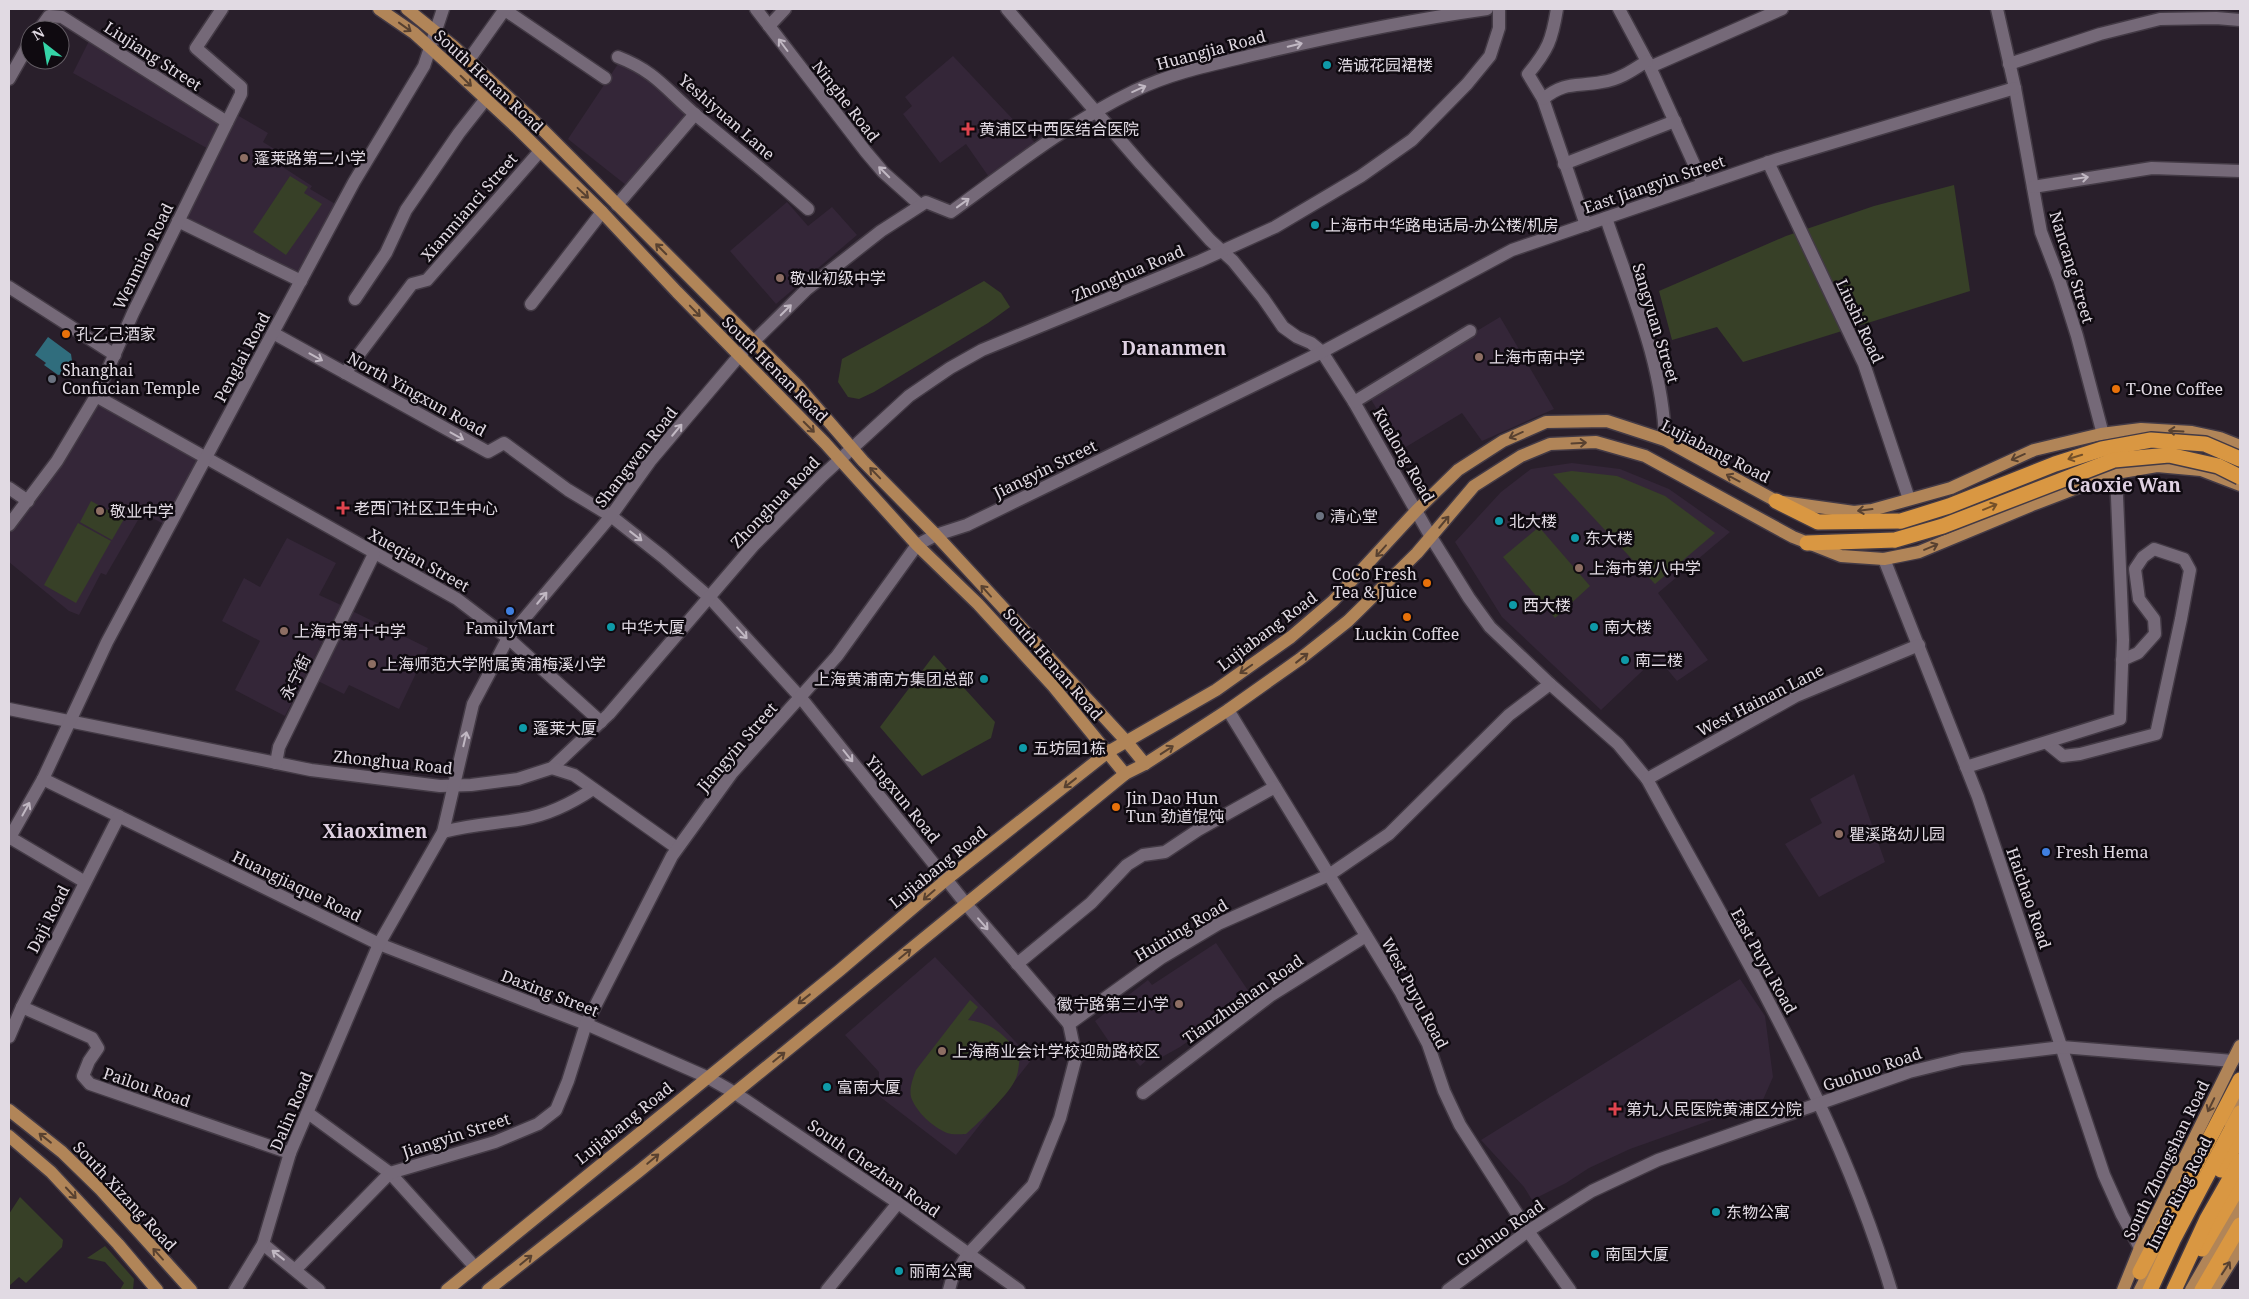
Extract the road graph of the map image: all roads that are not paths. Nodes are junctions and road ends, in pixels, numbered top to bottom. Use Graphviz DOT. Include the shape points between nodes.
graph roads {
  1 [pos="222,9"];
  2 [pos="379,9"];
  3 [pos="407,9"];
  4 [pos="443,9"];
  5 [pos="505,9"];
  6 [pos="756,9"];
  7 [pos="785,9"];
  8 [pos="1007,9"];
  9 [pos="1487,9"];
  10 [pos="1498,9"];
  11 [pos="1557,9"];
  12 [pos="1620,9"];
  13 [pos="1782,9"];
  14 [pos="1997,9"];
  15 [pos="2174,14"];
  16 [pos="46,20"];
  17 [pos="65,20"];
  18 [pos="2240,20"];
  19 [pos="70,23"];
  20 [pos="769,26"];
  21 [pos="435,31"];
  22 [pos="430,48"];
  23 [pos="618,57"];
  24 [pos="20,59"];
  25 [pos="468,61"];
  26 [pos="1649,64"];
  27 [pos="2009,64"];
  28 [pos="9,78"];
  29 [pos="605,78"];
  30 [pos="2015,88"];
  31 [pos="1543,99"];
  32 [pos="485,100"];
  33 [pos="1095,111"];
  34 [pos="695,114"];
  35 [pos="1674,121"];
  36 [pos="227,122"];
  37 [pos="540,151"];
  38 [pos="1768,162"];
  39 [pos="1564,164"];
  40 [pos="2240,171"];
  41 [pos="1703,184"];
  42 [pos="2033,186"];
  43 [pos="617,205"];
  44 [pos="920,205"];
  45 [pos="808,210"];
  46 [pos="602,212"];
  47 [pos="1606,218"];
  48 [pos="178,221"];
  49 [pos="1586,224"];
  50 [pos="1222,251"];
  51 [pos="301,281"];
  52 [pos="9,287"];
  53 [pos="355,299"];
  54 [pos="531,304"];
  55 [pos="1470,331"];
  56 [pos="273,333"];
  57 [pos="754,342"];
  58 [pos="1322,352"];
  59 [pos="115,355"];
  60 [pos="739,356"];
  61 [pos="345,373"];
  62 [pos="96,396"];
  63 [pos="1354,402"];
  64 [pos="2102,434"];
  65 [pos="1665,440"];
  66 [pos="2240,446"];
  67 [pos="852,448"];
  68 [pos="206,458"];
  69 [pos="840,459"];
  70 [pos="2240,459"];
  71 [pos="2116,473"];
  72 [pos="2240,477"];
  73 [pos="2240,485"];
  74 [pos="9,488"];
  75 [pos="1909,499"];
  76 [pos="28,501"];
  77 [pos="1776,501"];
  78 [pos="1417,510"];
  79 [pos="611,516"];
  80 [pos="9,525"];
  81 [pos="936,535"];
  82 [pos="1431,537"];
  83 [pos="1807,543"];
  84 [pos="917,545"];
  85 [pos="374,554"];
  86 [pos="1884,560"];
  87 [pos="709,597"];
  88 [pos="508,638"];
  89 [pos="1918,646"];
  90 [pos="2122,660"];
  91 [pos="1550,684"];
  92 [pos="801,698"];
  93 [pos="9,709"];
  94 [pos="1228,710"];
  95 [pos="69,721"];
  96 [pos="601,722"];
  97 [pos="1127,742"];
  98 [pos="2047,743"];
  99 [pos="1108,752"];
  100 [pos="276,763"];
  101 [pos="1145,764"];
  102 [pos="1966,767"];
  103 [pos="552,768"];
  104 [pos="1125,774"];
  105 [pos="43,778"];
  106 [pos="1647,779"];
  107 [pos="455,786"];
  108 [pos="1275,787"];
  109 [pos="593,789"];
  110 [pos="118,816"];
  111 [pos="443,832"];
  112 [pos="9,838"];
  113 [pos="677,848"];
  114 [pos="1329,875"];
  115 [pos="947,879"];
  116 [pos="85,882"];
  117 [pos="966,904"];
  118 [pos="1366,936"];
  119 [pos="379,944"];
  120 [pos="1017,964"];
  121 [pos="22,1007"];
  122 [pos="586,1024"];
  123 [pos="1069,1024"];
  124 [pos="9,1036"];
  125 [pos="2240,1046"];
  126 [pos="2062,1047"];
  127 [pos="2233,1061"];
  128 [pos="707,1077"];
  129 [pos="2240,1080"];
  130 [pos="735,1093"];
  131 [pos="1143,1093"];
  132 [pos="2240,1099"];
  133 [pos="1820,1104"];
  134 [pos="9,1110"];
  135 [pos="308,1113"];
  136 [pos="2240,1113"];
  137 [pos="9,1136"];
  138 [pos="2240,1136"];
  139 [pos="290,1153"];
  140 [pos="2240,1161"];
  141 [pos="390,1173"];
  142 [pos="2240,1184"];
  143 [pos="898,1203"];
  144 [pos="2240,1205"];
  145 [pos="2240,1225"];
  146 [pos="1528,1231"];
  147 [pos="263,1244"];
  148 [pos="2240,1247"];
  149 [pos="2140,1248"];
  150 [pos="968,1254"];
  151 [pos="475,1267"];
  152 [pos="296,1269"];
  153 [pos="2140,1272"];
  154 [pos="157,1290"];
  155 [pos="191,1290"];
  156 [pos="235,1290"];
  157 [pos="319,1290"];
  158 [pos="447,1290"];
  159 [pos="488,1290"];
  160 [pos="827,1290"];
  161 [pos="949,1290"];
  162 [pos="1019,1290"];
  163 [pos="1448,1290"];
  164 [pos="1570,1290"];
  165 [pos="1891,1290"];
  166 [pos="2123,1290"];
  167 [pos="2133,1290"];
  168 [pos="2140,1290"];
  169 [pos="2152,1290"];
  170 [pos="2174,1290"];
  171 [pos="2180,1290"];
  172 [pos="2191,1290"];
  173 [pos="2202,1290"];
  174 [pos="2213,1290"];
  1 -- 36 [label="street, Wenmiao Road" via="196,48 241,87"];
  2 -- 22 [label="main road, South Henan Road, one-way"];
  3 -- 21 [label="main road, South Henan Road"];
  4 -- 21 [label="street, Penglai Road"];
  5 -- 25 [label="street"];
  5 -- 29 [label="street"];
  6 -- 20 [label="street, Ninghe Road"];
  7 -- 20 [label="street"];
  8 -- 33 [label="street, Kualong Road"];
  33 -- 9 [label="street, Huangjia Road, one-way" via="1175,74 1314,40"];
  10 -- 50 [label="street, Zhonghua Road" via="1499,28 1490,56 1412,140 1361,176 1275,227"];
  11 -- 31 [label="street" via="1553,35 1544,55 1528,74"];
  12 -- 26 [label="street"];
  13 -- 26 [label="street"];
  14 -- 27 [label="street, Nancang Street"];
  15 -- 18 [label="street"];
  15 -- 27 [label="street"];
  16 -- 17 [label="street, Liujiang Street" via="49,16"];
  19 -- 36 [label="street, Liujiang Street"];
  44 -- 20 [label="street, Ninghe Road, one-way" via="866,152"];
  21 -- 22 [label="street, Penglai Road"];
  21 -- 25 [label="main road, South Henan Road"];
  22 -- 32 [label="main road, South Henan Road, one-way"];
  22 -- 51 [label="street, Penglai Road" via="424,66 354,182"];
  23 -- 34 [label="street, Yeshiyuan Lane" via="654,75"];
  24 -- 28 [label="street"];
  25 -- 43 [label="main road, South Henan Road" via="559,145"];
  26 -- 31 [label="street" via="1602,82 1556,88"];
  26 -- 35 [label="street"];
  27 -- 30 [label="street, Nancang Street"];
  30 -- 38 [label="street, East Jiangyin Street"];
  30 -- 42 [label="street, Nancang Street"];
  31 -- 39 [label="street"];
  32 -- 37 [label="main road, South Henan Road"];
  32 -- 53 [label="street" via="406,210 386,253"];
  44 -- 33 [label="street, Huangjia Road, one-way" via="926,202 951,212"];
  33 -- 50 [label="street, Kualong Road"];
  34 -- 43 [label="street"];
  34 -- 45 [label="street, Yeshiyuan Lane"];
  35 -- 39 [label="street"];
  35 -- 41 [label="street"];
  36 -- 48 [label="street, Wenmiao Road"];
  37 -- 46 [label="main road, South Henan Road, one-way"];
  37 -- 61 [label="street, Xianmianci Street" via="427,280 412,284"];
  38 -- 41 [label="street, East Jiangyin Street"];
  38 -- 75 [label="street, Liushi Road" via="1864,364"];
  39 -- 49 [label="street"];
  42 -- 40 [label="street, one-way" via="2152,168"];
  41 -- 47 [label="street, East Jiangyin Street"];
  42 -- 64 [label="street, Nancang Street" via="2041,232 2059,279"];
  57 -- 43 [label="main road, South Henan Road, one-way"];
  57 -- 44 [label="street, Shangwen Road, one-way" via="807,289"];
  46 -- 54 [label="street"];
  46 -- 60 [label="main road, South Henan Road, one-way"];
  47 -- 49 [label="street, East Jiangyin Street"];
  47 -- 65 [label="street, Sangyuan Street" via="1654,364 1664,409"];
  48 -- 51 [label="street"];
  48 -- 59 [label="street, Wenmiao Road"];
  49 -- 58 [label="street, East Jiangyin Street" via="1512,250"];
  50 -- 58 [label="street, Kualong Road" via="1263,298 1283,327"];
  50 -- 67 [label="street, Zhonghua Road" via="982,350 909,396"];
  51 -- 56 [label="street, Penglai Road"];
  52 -- 59 [label="street"];
  55 -- 63 [label="street"];
  56 -- 61 [label="street, North Yingxun Road, one-way"];
  56 -- 68 [label="street, Penglai Road"];
  57 -- 60 [label="street, Shangwen Road"];
  57 -- 67 [label="main road, South Henan Road"];
  58 -- 63 [label="street, Kualong Road"];
  58 -- 81 [label="street, Jiangyin Street" via="967,525"];
  59 -- 62 [label="street, Wenmiao Road"];
  60 -- 69 [label="main road, South Henan Road, one-way"];
  79 -- 60 [label="street, Shangwen Road, one-way" via="652,460"];
  61 -- 79 [label="street, North Yingxun Road, one-way" via="488,452 504,442 568,490"];
  62 -- 68 [label="street, Xueqian Street"];
  62 -- 76 [label="street, Wenmiao Road" via="57,461"];
  63 -- 78 [label="street, Kualong Road"];
  66 -- 64 [label="main road, Lujiabang Road, one-way" via="2192,432 2141,429"];
  64 -- 71 [label="street, Nancang Street"];
  64 -- 75 [label="main road, Lujiabang Road, one-way" via="2034,450 1951,488"];
  77 -- 65 [label="main road, Lujiabang Road, one-way"];
  65 -- 78 [label="main road, Lujiabang Road, one-way" via="1606,421 1546,422 1503,441 1458,470"];
  67 -- 69 [label="street, Zhonghua Road"];
  81 -- 67 [label="main road, South Henan Road, one-way"];
  68 -- 85 [label="street, Xueqian Street"];
  68 -- 95 [label="street, Penglai Road" via="107,642"];
  69 -- 84 [label="main road, South Henan Road"];
  69 -- 87 [label="street, Zhonghua Road" via="753,546"];
  70 -- 77 [label="highway, one-way, bridge" via="2205,444 2152,440 2102,449 1901,521 1818,522"];
  71 -- 73 [label="main road" via="2157,466 2201,470"];
  86 -- 71 [label="main road, one-way" via="1919,552"];
  71 -- 90 [label="street, Nancang Street"];
  83 -- 72 [label="highway, one-way, bridge" via="1895,540 1943,526 2114,460 2170,455 2218,466"];
  74 -- 76 [label="street"];
  75 -- 77 [label="main road, Lujiabang Road, one-way" via="1854,512"];
  76 -- 80 [label="street, Wenmiao Road"];
  78 -- 82 [label="street, Kualong Road"];
  78 -- 97 [label="main road, Lujiabang Road, one-way" via="1333,601 1291,637 1216,690"];
  79 -- 87 [label="street, North Yingxun Road, one-way"];
  88 -- 79 [label="street, Shangwen Road, one-way"];
  81 -- 84 [label="street, Jiangyin Street"];
  97 -- 81 [label="main road, South Henan Road, one-way"];
  82 -- 83 [label="main road, one-way" via="1474,486 1521,456 1550,444 1596,442 1645,456"];
  82 -- 91 [label="street, Kualong Road" via="1490,627"];
  94 -- 82 [label="main road, one-way" via="1348,621"];
  83 -- 86 [label="main road" via="1841,556"];
  84 -- 92 [label="street, Jiangyin Street" via="855,634"];
  84 -- 99 [label="main road, South Henan Road" via="978,604"];
  85 -- 88 [label="street, Xueqian Street" via="457,599"];
  85 -- 100 [label="street, 永宁街" via="279,746"];
  86 -- 89 [label="street, Haichao Road"];
  87 -- 92 [label="street, Yingxun Road, one-way"];
  87 -- 96 [label="street, Zhonghua Road"];
  88 -- 96 [label="street, Xueqian Street"];
  107 -- 88 [label="street, Shangwen Road, one-way" via="473,704"];
  89 -- 102 [label="street, Haichao Road"];
  89 -- 106 [label="street, West Hainan Lane" via="1796,696"];
  90 -- 98 [label="street, Nancang Street" via="2120,719"];
  90 -- 98 [label="street" via="2138,653 2155,634 2154,619 2139,599 2136,569 2143,557 2154,549 2184,559 2190,570 2156,734 2063,756"];
  91 -- 106 [label="street, East Puyu Road" via="1618,744"];
  91 -- 114 [label="street, Huining Road" via="1509,714 1389,834"];
  92 -- 113 [label="street, Jiangyin Street" via="732,773"];
  92 -- 115 [label="street, Yingxun Road, one-way"];
  93 -- 95 [label="street, Zhonghua Road"];
  101 -- 94 [label="main road, one-way"];
  94 -- 108 [label="street, West Puyu Road"];
  95 -- 100 [label="street, Zhonghua Road"];
  95 -- 105 [label="street, Penglai Road"];
  96 -- 103 [label="street, Zhonghua Road"];
  97 -- 99 [label="main road, Lujiabang Road"];
  97 -- 101 [label="main road, South Henan Road"];
  98 -- 102 [label="street"];
  99 -- 104 [label="main road, South Henan Road"];
  99 -- 115 [label="main road, Lujiabang Road, one-way"];
  100 -- 107 [label="street, Zhonghua Road"];
  101 -- 104 [label="main road"];
  102 -- 126 [label="street, Haichao Road"];
  103 -- 107 [label="street, Zhonghua Road" via="518,779"];
  103 -- 109 [label="street" via="574,775"];
  104 -- 117 [label="main road"];
  105 -- 110 [label="street, Huangjiaque Road"];
  112 -- 105 [label="street, Penglai Road, one-way"];
  106 -- 133 [label="street, East Puyu Road" via="1800,1061"];
  107 -- 111 [label="street"];
  108 -- 114 [label="street, West Puyu Road"];
  108 -- 120 [label="street" via="1165,852 1143,855 1127,865 1091,903"];
  109 -- 111 [label="street" via="576,800 524,819 468,825"];
  109 -- 113 [label="street"];
  110 -- 116 [label="street, Daji Road"];
  110 -- 119 [label="street, Huangjiaque Road"];
  111 -- 119 [label="street"];
  112 -- 116 [label="street"];
  113 -- 122 [label="street, Jiangyin Street"];
  114 -- 118 [label="street, West Puyu Road"];
  114 -- 123 [label="street, Huining Road" via="1218,924 1161,958"];
  115 -- 117 [label="street, Yingxun Road"];
  115 -- 128 [label="main road, Lujiabang Road, one-way"];
  116 -- 121 [label="street, Daji Road"];
  117 -- 120 [label="street, Yingxun Road, one-way"];
  130 -- 117 [label="main road, one-way"];
  118 -- 131 [label="street, Tianzhushan Road" via="1270,996"];
  118 -- 146 [label="street, West Puyu Road" via="1428,1044 1460,1125"];
  119 -- 122 [label="street, Daxing Street"];
  119 -- 135 [label="street, Dalin Road"];
  120 -- 123 [label="street, Yingxun Road"];
  121 -- 124 [label="street, Daji Road"];
  121 -- 139 [label="street, Pailou Road" via="92,1038 98,1048 83,1076 90,1084"];
  122 -- 128 [label="street, Daxing Street"];
  122 -- 141 [label="street, Jiangyin Street" via="556,1110 538,1124 495,1142"];
  123 -- 150 [label="street" via="1076,1057 1060,1118 1033,1185"];
  125 -- 127 [label="main road, South Zhongshan Road"];
  126 -- 127 [label="street, Guohuo Road"];
  126 -- 133 [label="street, Guohuo Road" via="1962,1059 1909,1072"];
  126 -- 149 [label="street, Haichao Road" via="2104,1175"];
  127 -- 149 [label="main road, South Zhongshan Road, one-way"];
  128 -- 130 [label="street, South Chezhan Road"];
  128 -- 151 [label="main road, Lujiabang Road"];
  129 -- 153 [label="highway"];
  130 -- 143 [label="street, South Chezhan Road"];
  159 -- 130 [label="main road, one-way"];
  132 -- 168 [label="main road"];
  133 -- 146 [label="street, Guohuo Road" via="1658,1160 1592,1191"];
  133 -- 165 [label="street, East Puyu Road" via="1880,1253"];
  155 -- 134 [label="main road, South Xizang Road, one-way" via="95,1184 62,1152"];
  135 -- 139 [label="street, Dalin Road"];
  135 -- 141 [label="street"];
  136 -- 169 [label="highway, Inner Ring Road" via="2173,1240"];
  137 -- 154 [label="main road, one-way" via="51,1172"];
  138 -- 169 [label="highway"];
  139 -- 147 [label="street, Dalin Road"];
  140 -- 170 [label="highway" via="2195,1243"];
  141 -- 151 [label="street"];
  141 -- 152 [label="street, Jiangyin Street"];
  142 -- 171 [label="highway"];
  143 -- 150 [label="street, South Chezhan Road"];
  143 -- 160 [label="street"];
  144 -- 172 [label="main road"];
  145 -- 173 [label="highway"];
  146 -- 163 [label="street, Guohuo Road"];
  146 -- 164 [label="street, West Puyu Road"];
  152 -- 147 [label="street, one-way"];
  147 -- 156 [label="street, Dalin Road"];
  174 -- 148 [label="main road, one-way"];
  149 -- 166 [label="main road, South Zhongshan Road"];
  150 -- 161 [label="street"];
  150 -- 162 [label="street, South Chezhan Road"];
  151 -- 158 [label="main road, Lujiabang Road"];
  152 -- 157 [label="street"];
  153 -- 167 [label="main road"];
}
